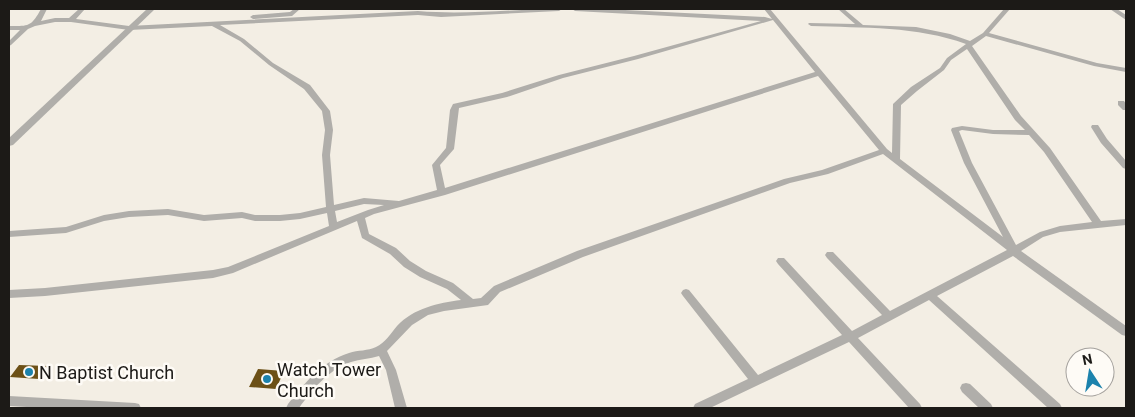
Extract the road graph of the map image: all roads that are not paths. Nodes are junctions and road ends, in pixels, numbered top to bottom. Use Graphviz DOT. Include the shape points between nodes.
graph roads {
  1 [pos="44,9"];
  2 [pos="82,9"];
  3 [pos="151,9"];
  4 [pos="297,9"];
  5 [pos="559,9"];
  6 [pos="576,9"];
  7 [pos="767,9"];
  8 [pos="841,9"];
  9 [pos="1007,9"];
  10 [pos="1113,9"];
  11 [pos="391,12"];
  12 [pos="1126,18"];
  13 [pos="72,20"];
  14 [pos="773,20"];
  15 [pos="36,24"];
  16 [pos="811,24"];
  17 [pos="193,25"];
  18 [pos="215,25"];
  19 [pos="861,26"];
  20 [pos="9,28"];
  21 [pos="26,28"];
  22 [pos="129,28"];
  23 [pos="985,34"];
  24 [pos="9,44"];
  25 [pos="970,45"];
  26 [pos="1126,70"];
  27 [pos="819,73"];
  28 [pos="1095,127"];
  29 [pos="1031,133"];
  30 [pos="9,144"];
  31 [pos="884,151"];
  32 [pos="896,161"];
  33 [pos="1126,166"];
  34 [pos="442,193"];
  35 [pos="404,203"];
  36 [pos="330,207"];
  37 [pos="360,217"];
  38 [pos="1126,222"];
  39 [pos="1098,224"];
  40 [pos="334,228"];
  41 [pos="9,234"];
  42 [pos="1014,251"];
  43 [pos="830,255"];
  44 [pos="781,261"];
  45 [pos="686,292"];
  46 [pos="9,294"];
  47 [pos="930,295"];
  48 [pos="470,302"];
  49 [pos="890,316"];
  50 [pos="1126,332"];
  51 [pos="849,337"];
  52 [pos="381,350"];
  53 [pos="756,381"];
  54 [pos="966,388"];
  55 [pos="9,400"];
  56 [pos="135,408"];
  57 [pos="292,408"];
  58 [pos="401,408"];
  59 [pos="699,408"];
  60 [pos="916,408"];
  61 [pos="987,408"];
  62 [pos="1056,408"];
  1 -- 15 [label="street"];
  2 -- 13 [label="street"];
  3 -- 22 [label="street"];
  4 -- 17 [label="street" via="292,14"];
  5 -- 11 [label="street" via="441,15"];
  6 -- 14 [label="street"];
  7 -- 14 [label="street"];
  8 -- 19 [label="street"];
  9 -- 23 [label="street"];
  10 -- 12 [label="street"];
  11 -- 18 [label="street"];
  13 -- 15 [label="street"];
  13 -- 22 [label="street"];
  14 -- 27 [label="street"];
  14 -- 34 [label="street" via="456,106 450,149 436,165"];
  15 -- 21 [label="street"];
  16 -- 19 [label="street"];
  17 -- 18 [label="street"];
  17 -- 22 [label="street"];
  18 -- 36 [label="street" via="242,40 300,82 320,102 326,112 329,130 326,155"];
  19 -- 25 [label="street" via="929,30"];
  20 -- 21 [label="street"];
  21 -- 24 [label="street"];
  22 -- 30 [label="street"];
  23 -- 25 [label="street"];
  23 -- 26 [label="street" via="1096,65"];
  25 -- 29 [label="street" via="986,74"];
  25 -- 32 [label="street" via="948,59 942,69 896,104"];
  27 -- 31 [label="street"];
  27 -- 34 [label="street"];
  28 -- 33 [label="street"];
  29 -- 39 [label="street" via="1047,150"];
  29 -- 42 [label="street" via="955,130"];
  31 -- 32 [label="street"];
  31 -- 48 [label="street" via="822,173 786,181 603,245 498,289 484,302"];
  32 -- 42 [label="street"];
  34 -- 35 [label="street"];
  35 -- 36 [label="street" via="364,201"];
  35 -- 37 [label="street"];
  36 -- 40 [label="street"];
  36 -- 41 [label="street" via="280,218 242,215 204,218 168,212 129,214 66,230"];
  37 -- 40 [label="street"];
  37 -- 48 [label="street" via="365,236 393,251 423,274 450,286"];
  38 -- 39 [label="street"];
  39 -- 42 [label="street" via="1040,234"];
  40 -- 46 [label="street" via="213,274"];
  42 -- 47 [label="street"];
  42 -- 50 [label="street"];
  43 -- 49 [label="street"];
  44 -- 51 [label="street"];
  45 -- 53 [label="street"];
  47 -- 49 [label="street"];
  47 -- 62 [label="street"];
  48 -- 52 [label="street" via="420,315 401,328"];
  49 -- 51 [label="street"];
  51 -- 53 [label="street"];
  51 -- 60 [label="street"];
  52 -- 57 [label="street" via="334,365 314,380"];
  52 -- 58 [label="street" via="391,370"];
  53 -- 59 [label="street"];
  54 -- 61 [label="street"];
  55 -- 56 [label="street"];
}
